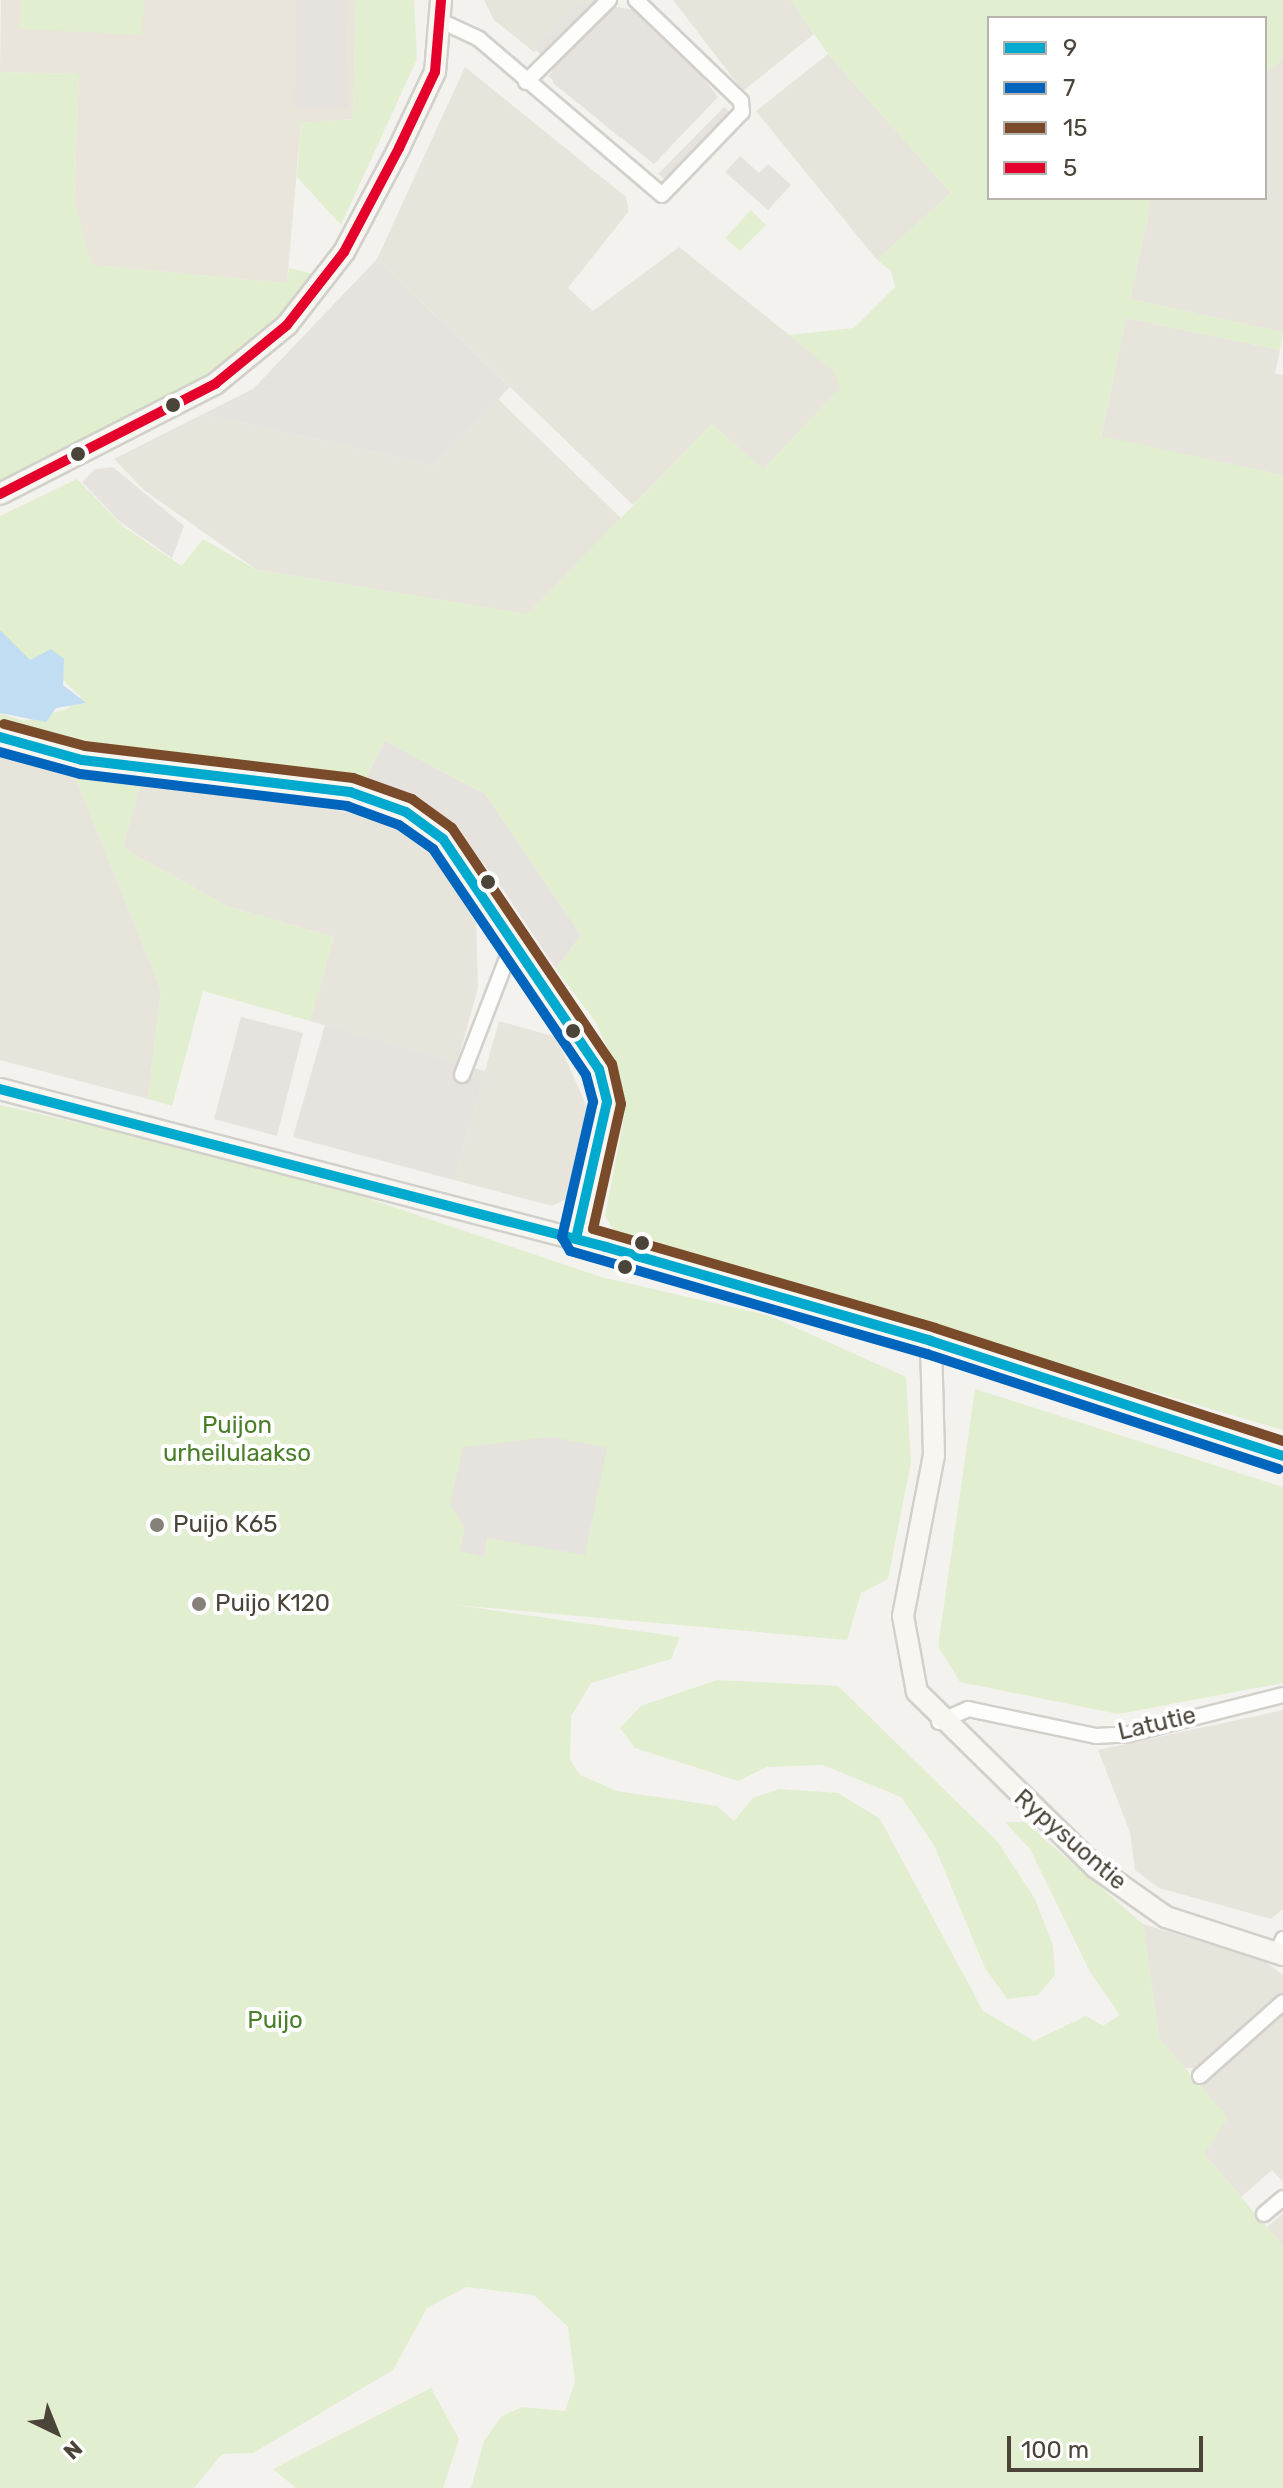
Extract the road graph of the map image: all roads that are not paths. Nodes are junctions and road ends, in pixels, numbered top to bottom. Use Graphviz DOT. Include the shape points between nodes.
graph roads {
  1 [pos="441,0"];
  2 [pos="609,0"];
  3 [pos="636,0"];
  4 [pos="443,22"];
  5 [pos="526,82"];
  6 [pos="0,494"];
  7 [pos="0,737"];
  8 [pos="514,940"];
  9 [pos="462,1075"];
  10 [pos="0,1089"];
  11 [pos="576,1239"];
  12 [pos="931,1341"];
  13 [pos="1283,1456"];
  14 [pos="1283,1695"];
  15 [pos="939,1722"];
  16 [pos="1281,1948"];
  17 [pos="1283,2002"];
  18 [pos="1200,2076"];
  19 [pos="1283,2198"];
  20 [pos="1264,2214"];
  1 -- 4 [label="street"];
  2 -- 5 [label="street"];
  3 -- 5 [label="street" via="741,101 742,112 662,195"];
  4 -- 5 [label="street" via="479,39"];
  4 -- 6 [label="street" via="435,72 399,148 344,252 287,325 204,390"];
  7 -- 8 [label="street" via="82,760 350,792 406,812 443,839"];
  8 -- 9 [label="street"];
  8 -- 11 [label="street" via="571,1020 599,1069 607,1102"];
  10 -- 11 [label="street"];
  11 -- 12 [label="street"];
  12 -- 13 [label="street"];
  12 -- 15 [label="street, Rypysuontie" via="934,1455 908,1587 908,1666"];
  14 -- 15 [label="street, Latutie" via="1129,1734 1096,1736 968,1709"];
  15 -- 16 [label="street, Rypysuontie" via="1095,1867 1166,1917"];
  17 -- 18 [label="street"];
  19 -- 20 [label="street"];
}
